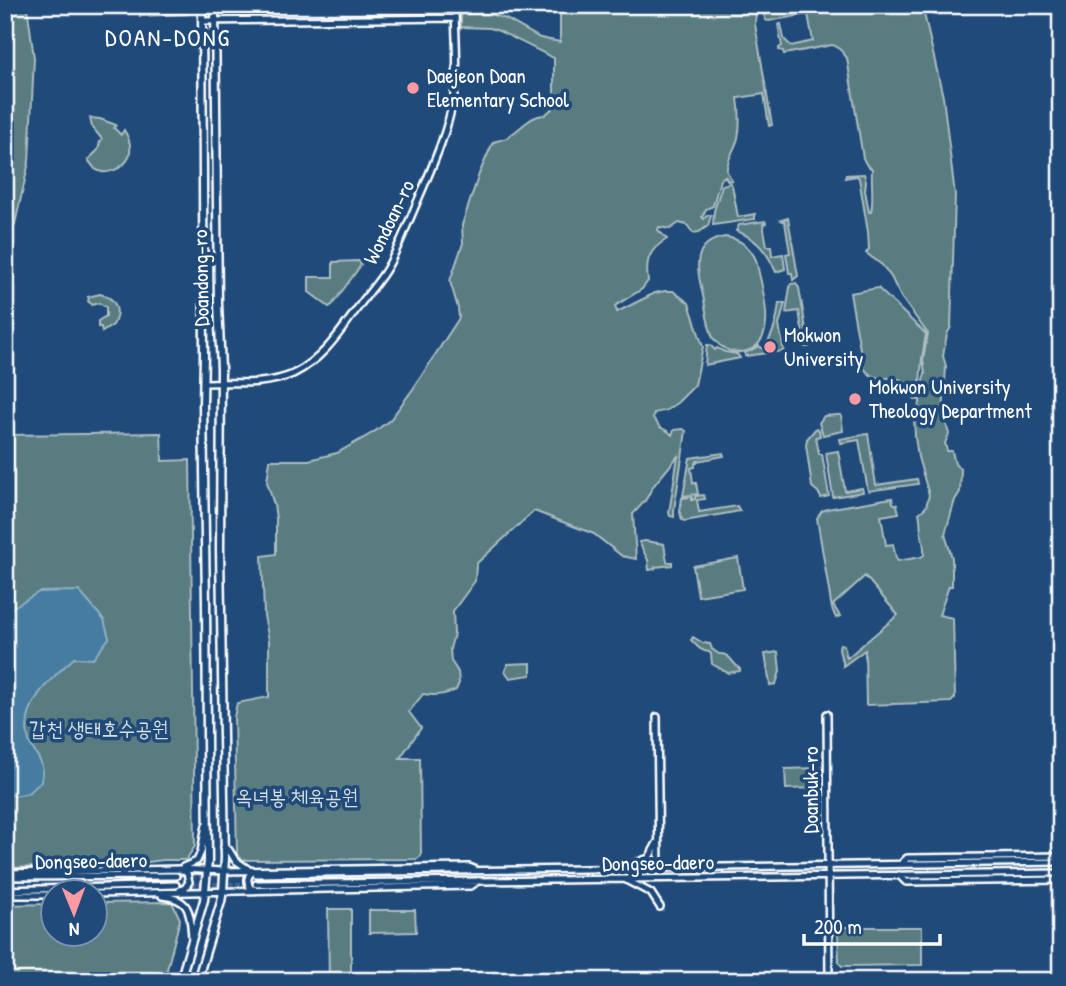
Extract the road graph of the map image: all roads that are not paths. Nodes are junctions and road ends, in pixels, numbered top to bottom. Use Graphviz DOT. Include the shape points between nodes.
graph roads {
  1 [pos="202,5"];
  2 [pos="215,5"];
  3 [pos="455,5"];
  4 [pos="455,18"];
  5 [pos="202,21"];
  6 [pos="215,21"];
  7 [pos="204,383"];
  8 [pos="220,383"];
  9 [pos="827,714"];
  10 [pos="657,717"];
  11 [pos="208,811"];
  12 [pos="659,833"];
  13 [pos="225,847"];
  14 [pos="1061,856"];
  15 [pos="1061,862"];
  16 [pos="901,864"];
  17 [pos="827,866"];
  18 [pos="659,868"];
  19 [pos="623,869"];
  20 [pos="207,870"];
  21 [pos="224,871"];
  22 [pos="177,872"];
  23 [pos="256,872"];
  24 [pos="1061,873"];
  25 [pos="5,875"];
  26 [pos="899,875"];
  27 [pos="827,876"];
  28 [pos="659,878"];
  29 [pos="623,879"];
  30 [pos="1061,880"];
  31 [pos="478,881"];
  32 [pos="256,884"];
  33 [pos="176,885"];
  34 [pos="5,890"];
  35 [pos="206,891"];
  36 [pos="223,891"];
  37 [pos="262,891"];
  38 [pos="175,892"];
  39 [pos="145,893"];
  40 [pos="108,894"];
  41 [pos="5,895"];
  42 [pos="38,895"];
  43 [pos="660,907"];
  44 [pos="192,939"];
  45 [pos="180,981"];
  46 [pos="197,981"];
  47 [pos="829,981"];
  1 -- 5 [label="main road, Doandong-ro"];
  2 -- 6 [label="main road, Doandong-ro"];
  3 -- 4 [label="street, Wondoan-ro"];
  4 -- 6 [label="street"];
  4 -- 8 [label="street, Wondoan-ro" via="456,71 448,121 386,269 332,342 309,364 276,380"];
  5 -- 6 [label="street"];
  5 -- 7 [label="main road, Doandong-ro"];
  6 -- 8 [label="main road, Doandong-ro"];
  7 -- 8 [label="street, Wondoan-ro"];
  7 -- 11 [label="main road, Doandong-ro"];
  8 -- 13 [label="main road, Doandong-ro"];
  9 -- 17 [label="street, Doanbuk-ro"];
  10 -- 12 [label="street"];
  11 -- 20 [label="main road, Doandong-ro"];
  11 -- 22 [label="street" via="197,860"];
  12 -- 18 [label="street"];
  12 -- 19 [label="street" via="649,858"];
  13 -- 21 [label="main road, Doandong-ro"];
  13 -- 23 [label="street" via="235,860"];
  14 -- 16 [label="street" via="907,858"];
  15 -- 16 [label="street, Dongseo-daero"];
  16 -- 17 [label="street, Dongseo-daero"];
  17 -- 18 [label="street, Dongseo-daero"];
  17 -- 27 [label="street, Doanbuk-ro"];
  18 -- 19 [label="street, Dongseo-daero"];
  18 -- 28 [label="street"];
  19 -- 23 [label="street, Dongseo-daero"];
  20 -- 21 [label="street, Dongseo-daero"];
  20 -- 22 [label="street, Dongseo-daero"];
  20 -- 35 [label="main road, Doandong-ro"];
  21 -- 23 [label="street, Dongseo-daero"];
  21 -- 36 [label="main road, Doandong-ro"];
  22 -- 25 [label="street, Dongseo-daero"];
  22 -- 38 [label="street" via="187,873 189,882"];
  23 -- 37 [label="street" via="250,874 248,884"];
  24 -- 26 [label="street, Dongseo-daero"];
  26 -- 27 [label="street, Dongseo-daero"];
  26 -- 30 [label="street" via="906,882"];
  27 -- 28 [label="street, Dongseo-daero"];
  27 -- 47 [label="street, Doanbuk-ro"];
  28 -- 29 [label="street, Dongseo-daero"];
  29 -- 31 [label="street, Dongseo-daero"];
  29 -- 43 [label="street" via="651,893"];
  31 -- 32 [label="street, Dongseo-daero"];
  31 -- 37 [label="street" via="471,886"];
  33 -- 34 [label="street, Dongseo-daero"];
  35 -- 36 [label="street"];
  35 -- 38 [label="street"];
  35 -- 44 [label="main road, Doandong-ro"];
  36 -- 37 [label="street"];
  36 -- 46 [label="main road, Doandong-ro"];
  38 -- 39 [label="street"];
  39 -- 40 [label="street"];
  39 -- 44 [label="street" via="176,898 186,905"];
  41 -- 42 [label="street"];
  44 -- 45 [label="main road, Doandong-ro"];
}
